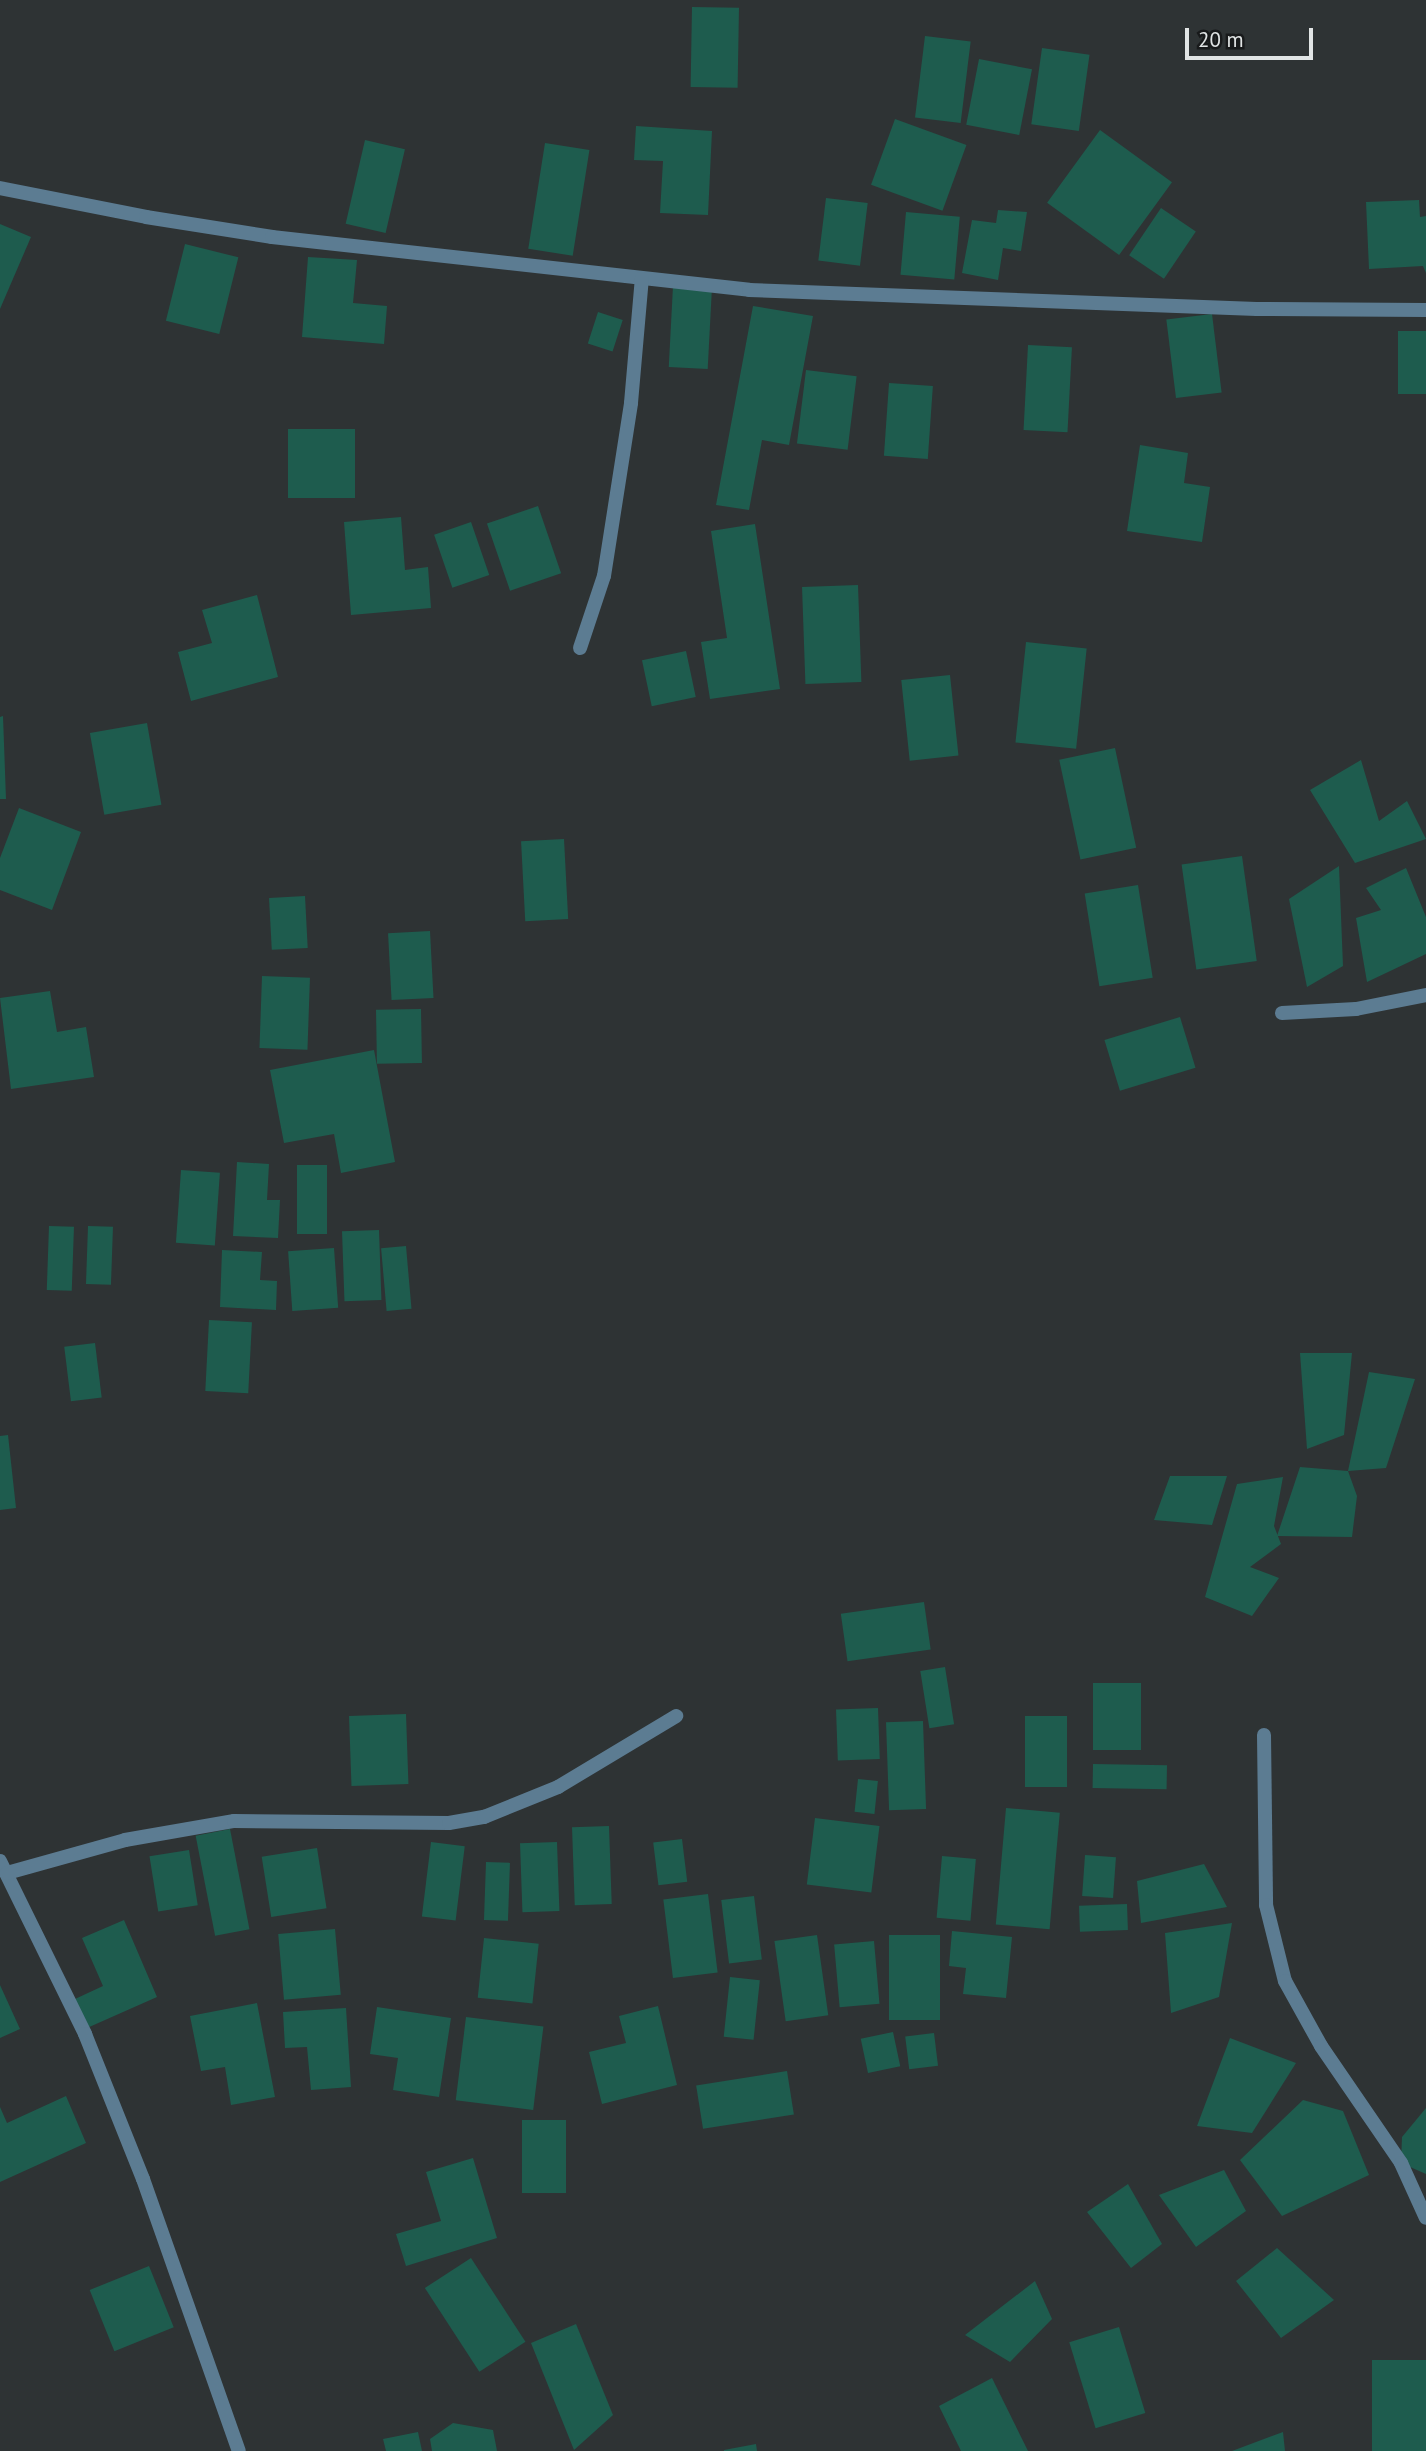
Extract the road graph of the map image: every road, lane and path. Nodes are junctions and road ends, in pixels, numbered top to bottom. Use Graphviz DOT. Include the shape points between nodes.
graph roads {
  1 [pos="0,188"];
  2 [pos="642,278"];
  3 [pos="1426,310"];
  4 [pos="580,649"];
  5 [pos="1426,995"];
  6 [pos="1282,1013"];
  7 [pos="676,1716"];
  8 [pos="1264,1735"];
  9 [pos="4,1867"];
  10 [pos="1426,2218"];
  11 [pos="239,2451"];
  1 -- 2 [label="street" via="272,237"];
  2 -- 3 [label="street" via="749,290 1256,309"];
  2 -- 4 [label="street" via="631,402 604,576"];
  5 -- 6 [label="street" via="1356,1009"];
  7 -- 9 [label="street" via="558,1787 484,1817 449,1824 234,1821"];
  8 -- 10 [label="street" via="1266,1905 1285,1981 1321,2046 1401,2163"];
  9 -- 11 [label="street" via="85,2035 143,2179"];
}
